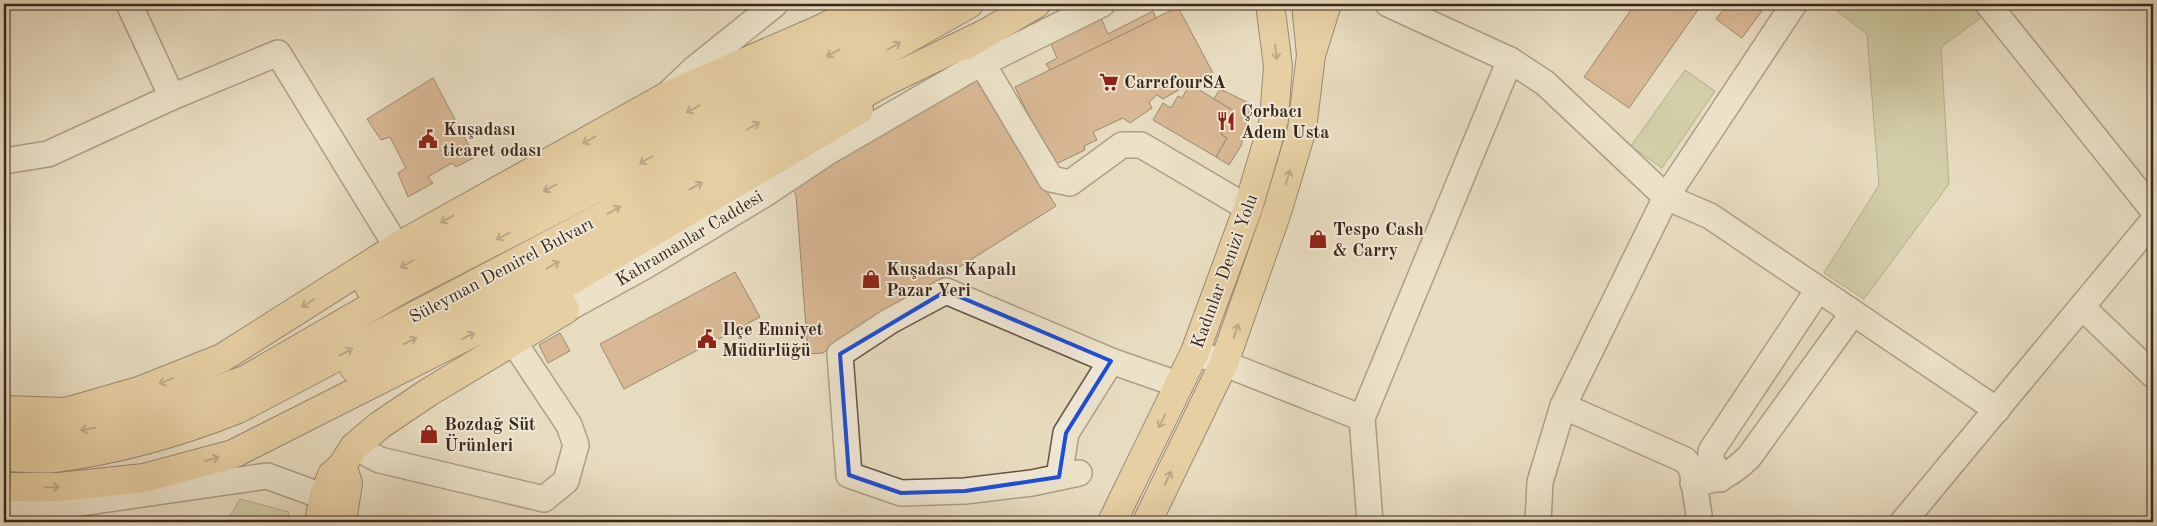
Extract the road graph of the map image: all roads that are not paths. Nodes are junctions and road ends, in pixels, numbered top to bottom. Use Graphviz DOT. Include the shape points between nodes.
graph roads {
  1 [pos="129,4"];
  2 [pos="775,4"];
  3 [pos="869,4"];
  4 [pos="921,4"];
  5 [pos="969,4"];
  6 [pos="1036,4"];
  7 [pos="1102,4"];
  8 [pos="1270,4"];
  9 [pos="1306,4"];
  10 [pos="1327,4"];
  11 [pos="1388,4"];
  12 [pos="1794,4"];
  13 [pos="1988,4"];
  14 [pos="823,28"];
  15 [pos="984,34"];
  16 [pos="1311,55"];
  17 [pos="1510,60"];
  18 [pos="982,63"];
  19 [pos="667,96"];
  20 [pos="172,97"];
  21 [pos="4,161"];
  22 [pos="1666,196"];
  23 [pos="1248,208"];
  24 [pos="2153,210"];
  25 [pos="2153,221"];
  26 [pos="396,247"];
  27 [pos="1818,290"];
  28 [pos="560,300"];
  29 [pos="2082,307"];
  30 [pos="1853,313"];
  31 [pos="513,341"];
  32 [pos="1195,352"];
  33 [pos="1111,361"];
  34 [pos="1224,363"];
  35 [pos="2153,375"];
  36 [pos="1180,385"];
  37 [pos="1563,406"];
  38 [pos="4,410"];
  39 [pos="1998,410"];
  40 [pos="1362,418"];
  41 [pos="124,423"];
  42 [pos="4,432"];
  43 [pos="4,457"];
  44 [pos="348,457"];
  45 [pos="52,458"];
  46 [pos="1720,479"];
  47 [pos="1694,483"];
  48 [pos="4,487"];
  49 [pos="331,508"];
  50 [pos="4,514"];
  51 [pos="1112,522"];
  52 [pos="1147,522"];
  53 [pos="1370,522"];
  54 [pos="1538,522"];
  55 [pos="1700,522"];
  56 [pos="1903,522"];
  1 -- 20 [label="street"];
  2 -- 19 [label="street" via="692,70"];
  3 -- 14 [label="main road"];
  4 -- 41 [label="main road, Süleyman Demirel Bulvarı, one-way" via="601,186 407,286 245,380"];
  45 -- 5 [label="main road, Süleyman Demirel Bulvarı, one-way" via="135,443 188,429 238,409 606,215 748,129"];
  6 -- 15 [label="main road"];
  7 -- 18 [label="street, Kahramanlar Caddesi"];
  8 -- 23 [label="main road, Kadınlar Denizi Yolu, one-way" via="1278,66 1274,120"];
  9 -- 16 [label="main road, Kadınlar Denizi Yolu"];
  10 -- 16 [label="main road"];
  11 -- 17 [label="street"];
  12 -- 22 [label="street"];
  13 -- 24 [label="street"];
  14 -- 19 [label="main road"];
  14 -- 41 [label="main road, one-way" via="700,105 408,263 238,369"];
  15 -- 28 [label="main road" via="816,136"];
  45 -- 15 [label="main road, one-way" via="131,454 195,440 258,414 467,313 877,86"];
  34 -- 16 [label="main road, Kadınlar Denizi Yolu, one-way" via="1277,212 1302,129"];
  17 -- 22 [label="street" via="1545,82"];
  17 -- 40 [label="street"];
  18 -- 23 [label="street" via="1051,179 1070,183 1122,145 1141,145"];
  18 -- 28 [label="street, Kahramanlar Caddesi" via="826,153 653,261"];
  19 -- 26 [label="main road, one-way"];
  20 -- 21 [label="street" via="48,154"];
  20 -- 26 [label="street" via="278,53"];
  22 -- 27 [label="street" via="1710,216"];
  22 -- 37 [label="street"];
  23 -- 32 [label="main road, Kadınlar Denizi Yolu"];
  25 -- 29 [label="street"];
  26 -- 38 [label="main road, one-way" via="222,358 138,392 66,412"];
  27 -- 30 [label="street"];
  27 -- 46 [label="street" via="1711,451"];
  28 -- 31 [label="main road, Kahramanlar Caddesi"];
  48 -- 28 [label="main road, one-way" via="59,487 144,478 233,454 504,318"];
  29 -- 35 [label="street"];
  29 -- 39 [label="street"];
  30 -- 39 [label="street"];
  30 -- 46 [label="street" via="1748,457 1733,472"];
  31 -- 44 [label="main road, Kahramanlar Caddesi" via="380,425"];
  31 -- 44 [label="street" via="568,425 576,445 566,481 544,499 380,460"];
  32 -- 34 [label="street"];
  32 -- 36 [label="main road, Kadınlar Denizi Yolu"];
  33 -- 33 [label="street" via="946,291 890,321 840,354 849,475 901,493 965,491 1069,475 1066,433"];
  33 -- 36 [label="street"];
  34 -- 40 [label="street"];
  52 -- 34 [label="main road, Kadınlar Denizi Yolu, one-way"];
  36 -- 51 [label="main road, Kadınlar Denizi Yolu, one-way"];
  37 -- 47 [label="street" via="1685,460 1692,470"];
  37 -- 54 [label="street" via="1540,482"];
  39 -- 56 [label="street"];
  40 -- 53 [label="street"];
  41 -- 42 [label="main road, Süleyman Demirel Bulvarı, one-way" via="55,434"];
  43 -- 45 [label="main road, Süleyman Demirel Bulvarı"];
  44 -- 49 [label="main road, Kahramanlar Caddesi" via="332,475"];
  46 -- 47 [label="street"];
  47 -- 55 [label="street"];
  49 -- 50 [label="street" via="267,476"];
}
